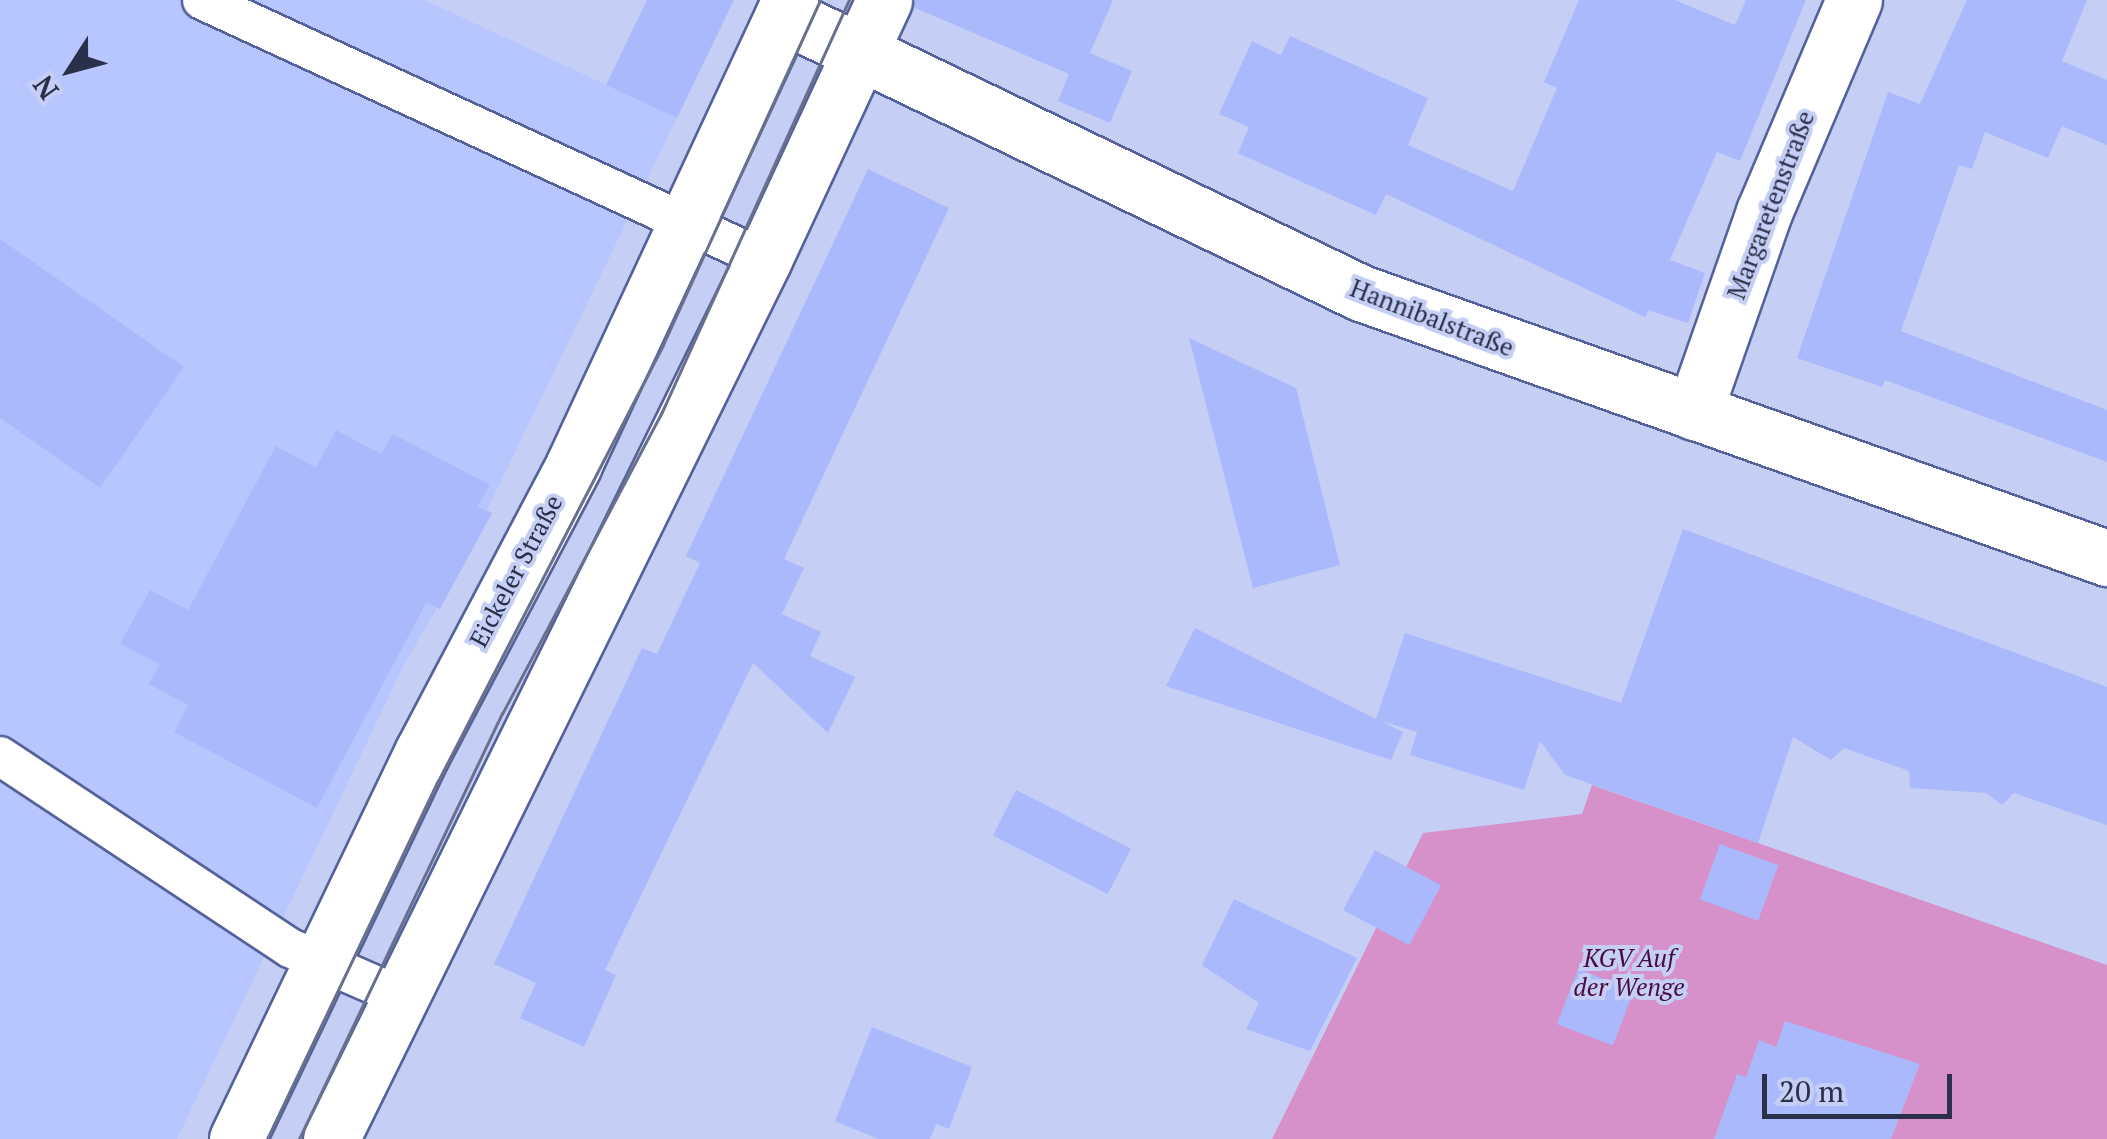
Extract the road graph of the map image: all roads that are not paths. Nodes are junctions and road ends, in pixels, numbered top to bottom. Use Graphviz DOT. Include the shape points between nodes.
graph roads {
  1 [pos="202,0"];
  2 [pos="884,0"];
  3 [pos="1854,0"];
  4 [pos="786,8"];
  5 [pos="860,53"];
  6 [pos="686,222"];
  7 [pos="764,259"];
  8 [pos="1694,412"];
  9 [pos="2107,558"];
  10 [pos="0,756"];
  11 [pos="321,962"];
  12 [pos="398,995"];
  13 [pos="237,1139"];
  14 [pos="331,1139"];
  1 -- 6 [label="lane"];
  2 -- 5 [label="street"];
  3 -- 8 [label="street, Margaretenstraße" via="1764,212"];
  4 -- 5 [label="street, Hannibalstraße"];
  4 -- 6 [label="street, Eickeler Straße"];
  5 -- 7 [label="street"];
  5 -- 8 [label="street, Hannibalstraße" via="1361,293"];
  6 -- 7 [label="lane"];
  6 -- 11 [label="street, Eickeler Straße" via="573,466"];
  7 -- 12 [label="street"];
  8 -- 9 [label="street, Hannibalstraße"];
  10 -- 11 [label="lane"];
  11 -- 12 [label="lane"];
  11 -- 13 [label="street, Eickeler Straße"];
  12 -- 14 [label="street"];
}
